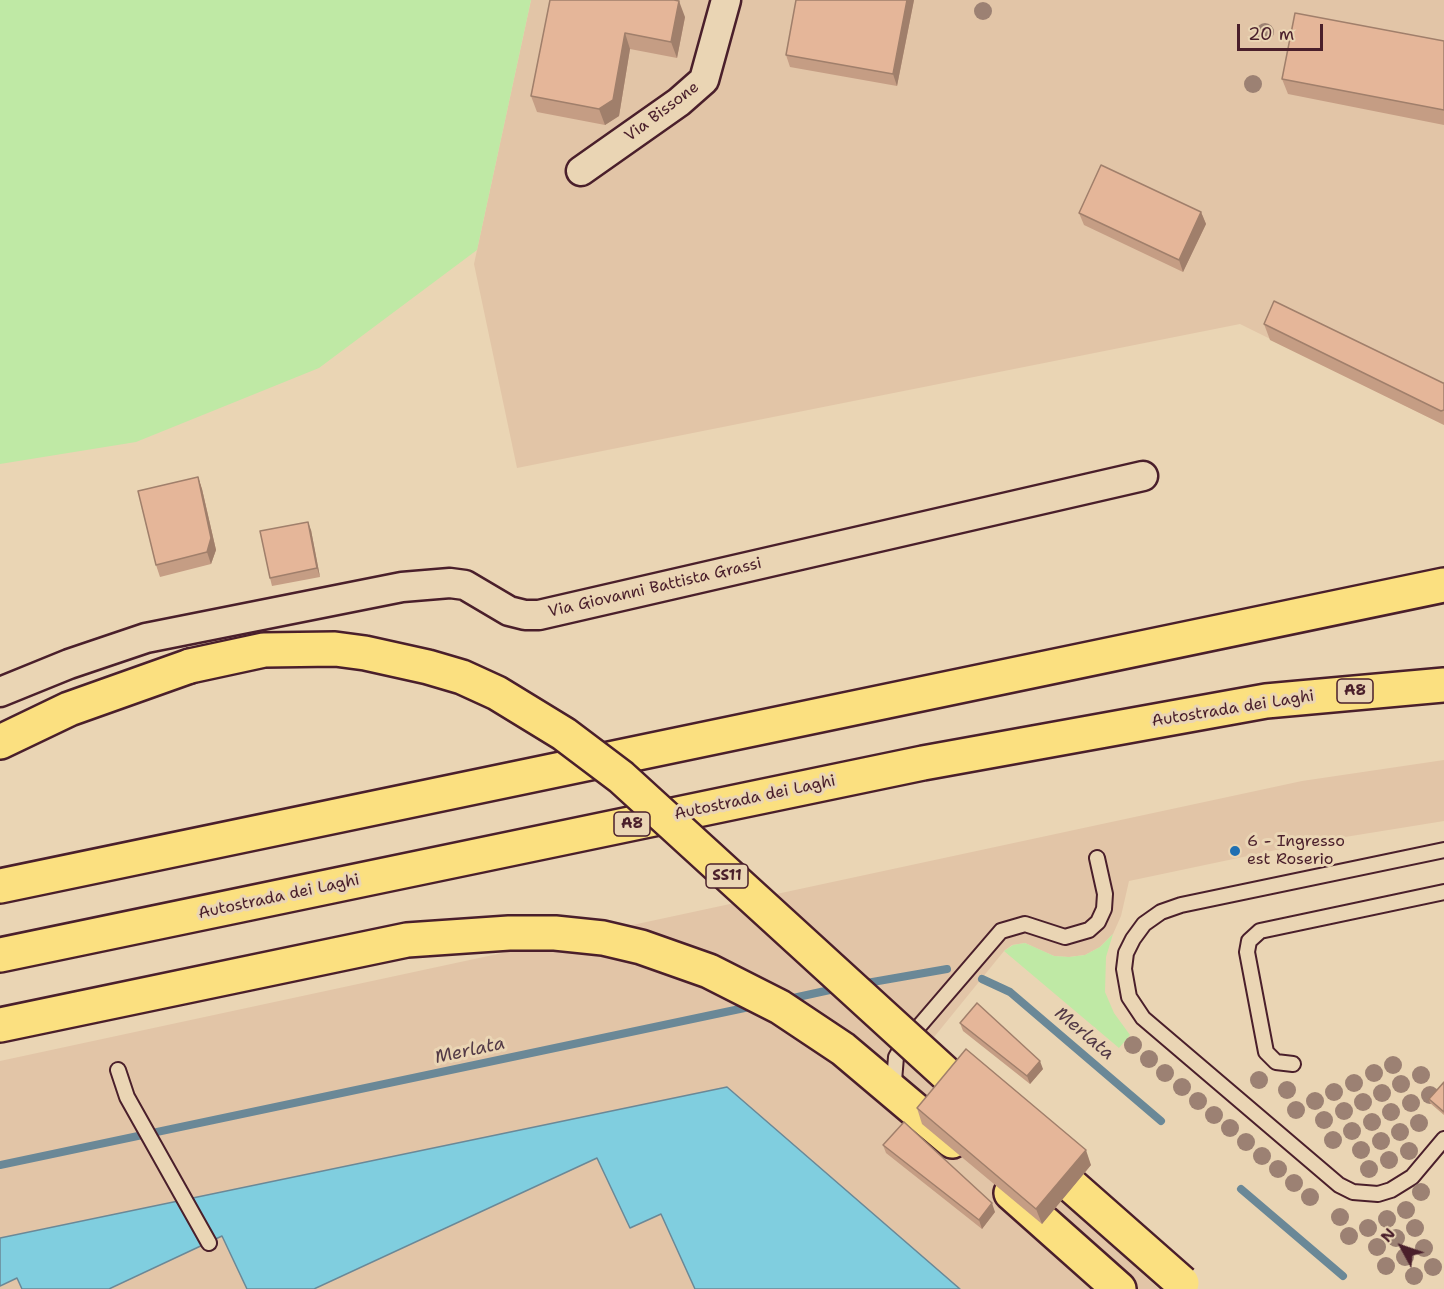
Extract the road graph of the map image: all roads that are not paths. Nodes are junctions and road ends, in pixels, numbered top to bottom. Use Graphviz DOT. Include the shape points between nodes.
graph roads {
  1 [pos="726,0"];
  2 [pos="581,171"];
  3 [pos="1143,476"];
  4 [pos="1438,585"];
  5 [pos="1444,685"];
  6 [pos="0,692"];
  7 [pos="0,742"];
  8 [pos="1444,850"];
  9 [pos="1097,858"];
  10 [pos="0,886"];
  11 [pos="1444,892"];
  12 [pos="0,955"];
  13 [pos="0,1025"];
  14 [pos="1293,1064"];
  15 [pos="118,1070"];
  16 [pos="894,1081"];
  17 [pos="1444,1139"];
  18 [pos="209,1243"];
  19 [pos="1186,1286"];
  20 [pos="1119,1289"];
  1 -- 2 [label="street, Via Bissone" via="704,80"];
  3 -- 6 [label="street, Via Giovanni Battista Grassi" via="539,615 509,611 465,585 402,586 146,638"];
  4 -- 10 [label="highway"];
  5 -- 12 [label="highway, Autostrada dei Laghi / A8" via="1266,700 923,763"];
  7 -- 19 [label="highway, SS11, bridge" via="69,709 190,666 264,650 335,649 365,653 462,677 497,693 564,734 621,777 1007,1129"];
  8 -- 17 [label="lane" via="1161,912 1144,924 1133,939 1124,969 1129,998 1143,1018 1339,1185 1368,1194 1391,1190 1412,1177"];
  9 -- 16 [label="lane" via="1105,894 1098,921 1089,930 1065,937 1025,924 1001,932 903,1045 896,1057"];
  11 -- 14 [label="lane" via="1260,931 1249,941 1247,952 1266,1052 1276,1062"];
  13 -- 20 [label="highway" via="407,940 509,933 603,938 667,955 719,976 780,1007 843,1049"];
  15 -- 18 [label="lane" via="127,1097"];
}
